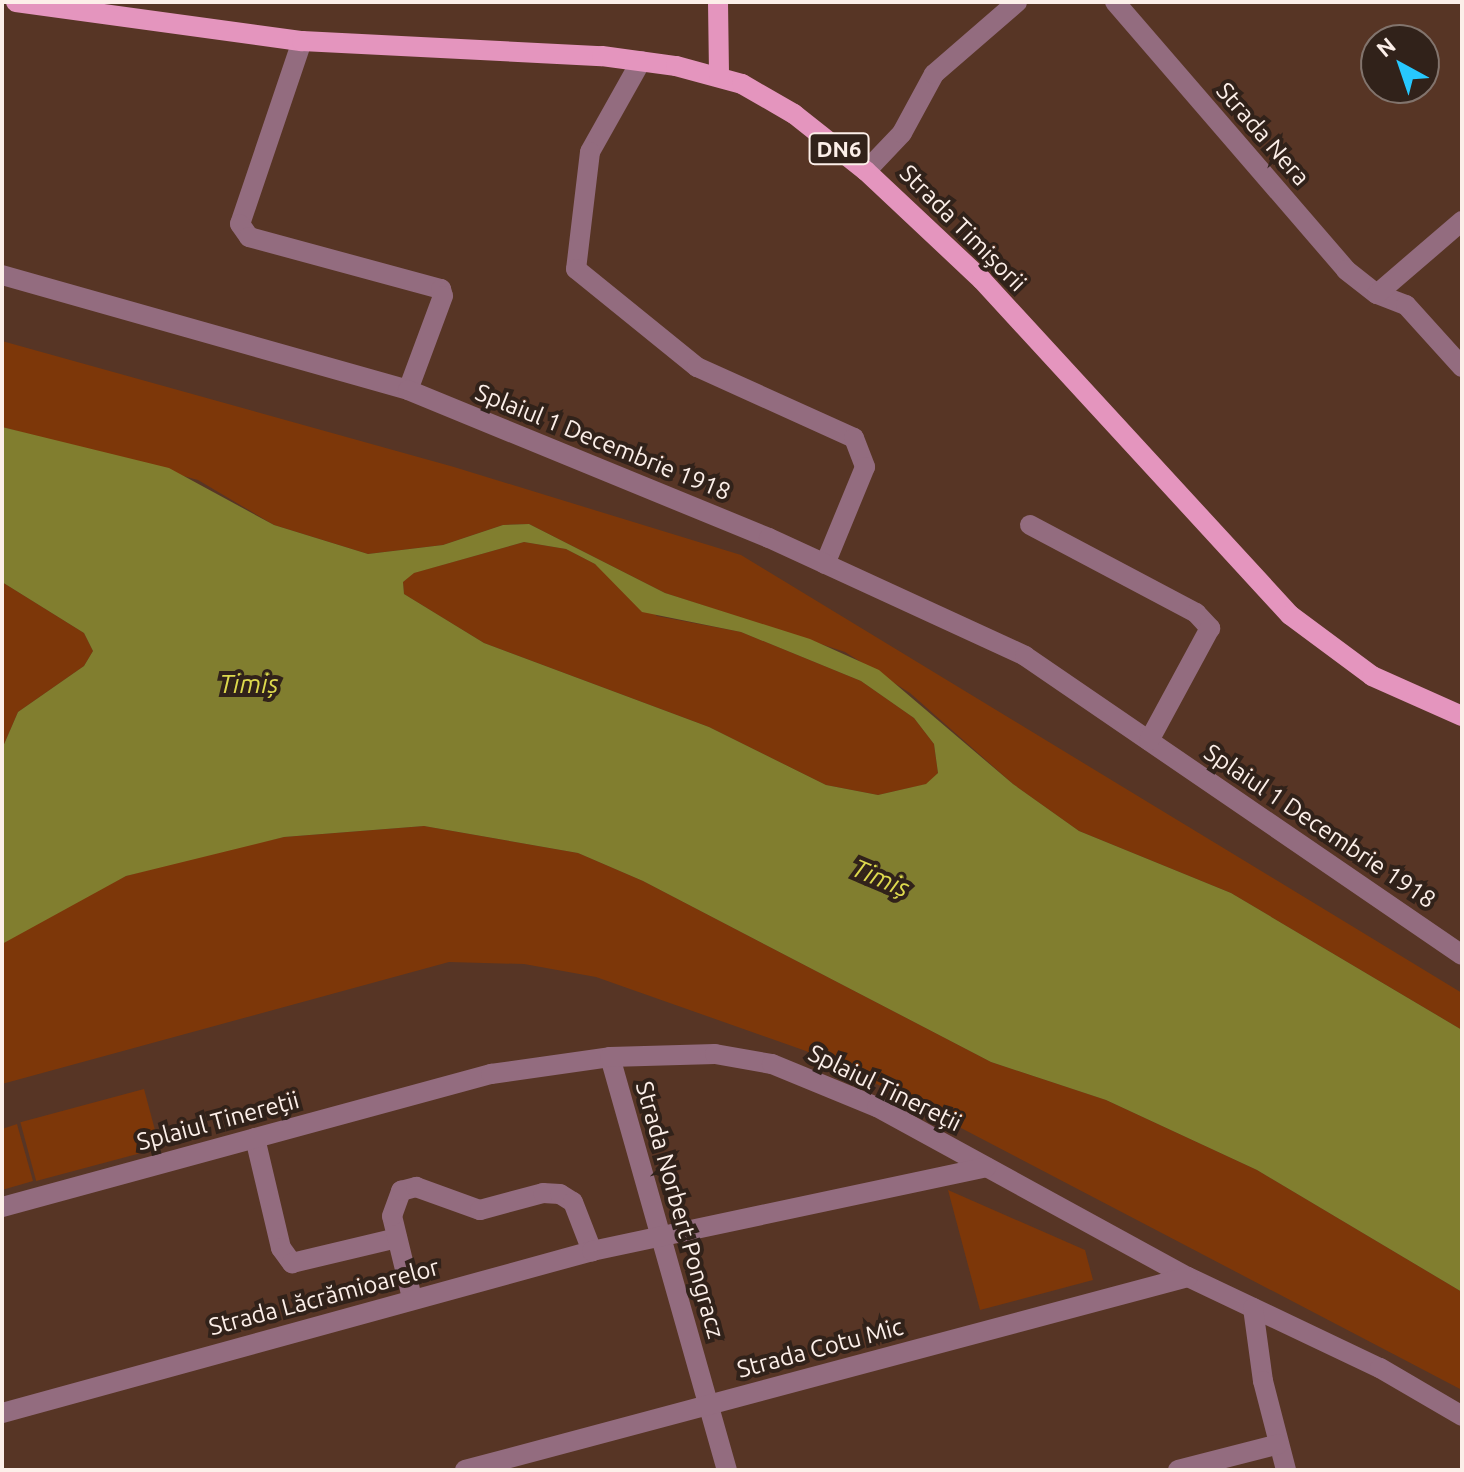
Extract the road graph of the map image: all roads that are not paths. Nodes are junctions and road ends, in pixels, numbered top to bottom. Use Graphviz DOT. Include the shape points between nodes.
graph roads {
  1 [pos="16,2"];
  2 [pos="718,2"];
  3 [pos="1017,2"];
  4 [pos="1115,2"];
  5 [pos="302,41"];
  6 [pos="641,61"];
  7 [pos="719,77"];
  8 [pos="866,171"];
  9 [pos="1462,221"];
  10 [pos="2,275"];
  11 [pos="1377,294"];
  12 [pos="1462,367"];
  13 [pos="408,390"];
  14 [pos="1030,525"];
  15 [pos="825,564"];
  16 [pos="1462,716"];
  17 [pos="1149,741"];
  18 [pos="1462,955"];
  19 [pos="610,1057"];
  20 [pos="255,1138"];
  21 [pos="986,1167"];
  22 [pos="2,1207"];
  23 [pos="660,1234"];
  24 [pos="397,1238"];
  25 [pos="592,1251"];
  26 [pos="1188,1277"];
  27 [pos="412,1298"];
  28 [pos="1253,1308"];
  29 [pos="708,1405"];
  30 [pos="2,1413"];
  31 [pos="1462,1416"];
  32 [pos="1279,1444"];
  33 [pos="465,1470"];
  34 [pos="727,1470"];
  35 [pos="1178,1470"];
  36 [pos="1286,1470"];
  1 -- 5 [label="main road, Strada Timișorii / DN6"];
  2 -- 7 [label="main road"];
  3 -- 8 [label="street" via="934,74 902,133"];
  4 -- 11 [label="street, Strada Nera" via="1346,270"];
  5 -- 6 [label="main road, Strada Timișorii / DN6"];
  5 -- 13 [label="street" via="240,224 249,237 441,289 443,296"];
  6 -- 7 [label="main road, Strada Timișorii / DN6"];
  6 -- 15 [label="street" via="590,152 576,269 697,367 854,438 865,467"];
  7 -- 8 [label="main road, Strada Timișorii / DN6" via="794,114"];
  8 -- 16 [label="main road, Strada Timișorii / DN6" via="982,280 1290,615 1372,676"];
  9 -- 11 [label="street"];
  10 -- 13 [label="street, Splaiul 1 Decembrie 1918"];
  11 -- 12 [label="street, Strada Nera" via="1406,305"];
  13 -- 15 [label="street, Splaiul 1 Decembrie 1918"];
  14 -- 17 [label="street" via="1196,613 1210,628"];
  15 -- 17 [label="street, Splaiul 1 Decembrie 1918" via="1025,656"];
  17 -- 18 [label="street, Splaiul 1 Decembrie 1918"];
  19 -- 20 [label="street, Splaiul Tinereții" via="491,1074"];
  19 -- 21 [label="street, Splaiul Tinereții" via="715,1054 772,1064 877,1107"];
  19 -- 23 [label="street, Strada Norbert Pongracz"];
  20 -- 22 [label="street, Splaiul Tinereții"];
  20 -- 24 [label="street" via="284,1257 302,1262"];
  21 -- 23 [label="street, Strada Lăcrămioarelor"];
  21 -- 26 [label="street, Splaiul Tinereții"];
  23 -- 25 [label="street, Strada Lăcrămioarelor"];
  23 -- 29 [label="street, Strada Norbert Pongracz"];
  24 -- 25 [label="street" via="392,1203 401,1191 416,1187 480,1210 543,1193 560,1194 573,1202"];
  24 -- 27 [label="street"];
  25 -- 27 [label="street, Strada Lăcrămioarelor"];
  26 -- 28 [label="street, Splaiul Tinereții"];
  26 -- 29 [label="street, Strada Cotu Mic"];
  27 -- 30 [label="street, Strada Lăcrămioarelor"];
  28 -- 31 [label="street, Splaiul Tinereții" via="1380,1368"];
  28 -- 32 [label="street"];
  29 -- 33 [label="street, Strada Cotu Mic"];
  29 -- 34 [label="street, Strada Norbert Pongracz"];
  32 -- 35 [label="street"];
  32 -- 36 [label="street"];
}
